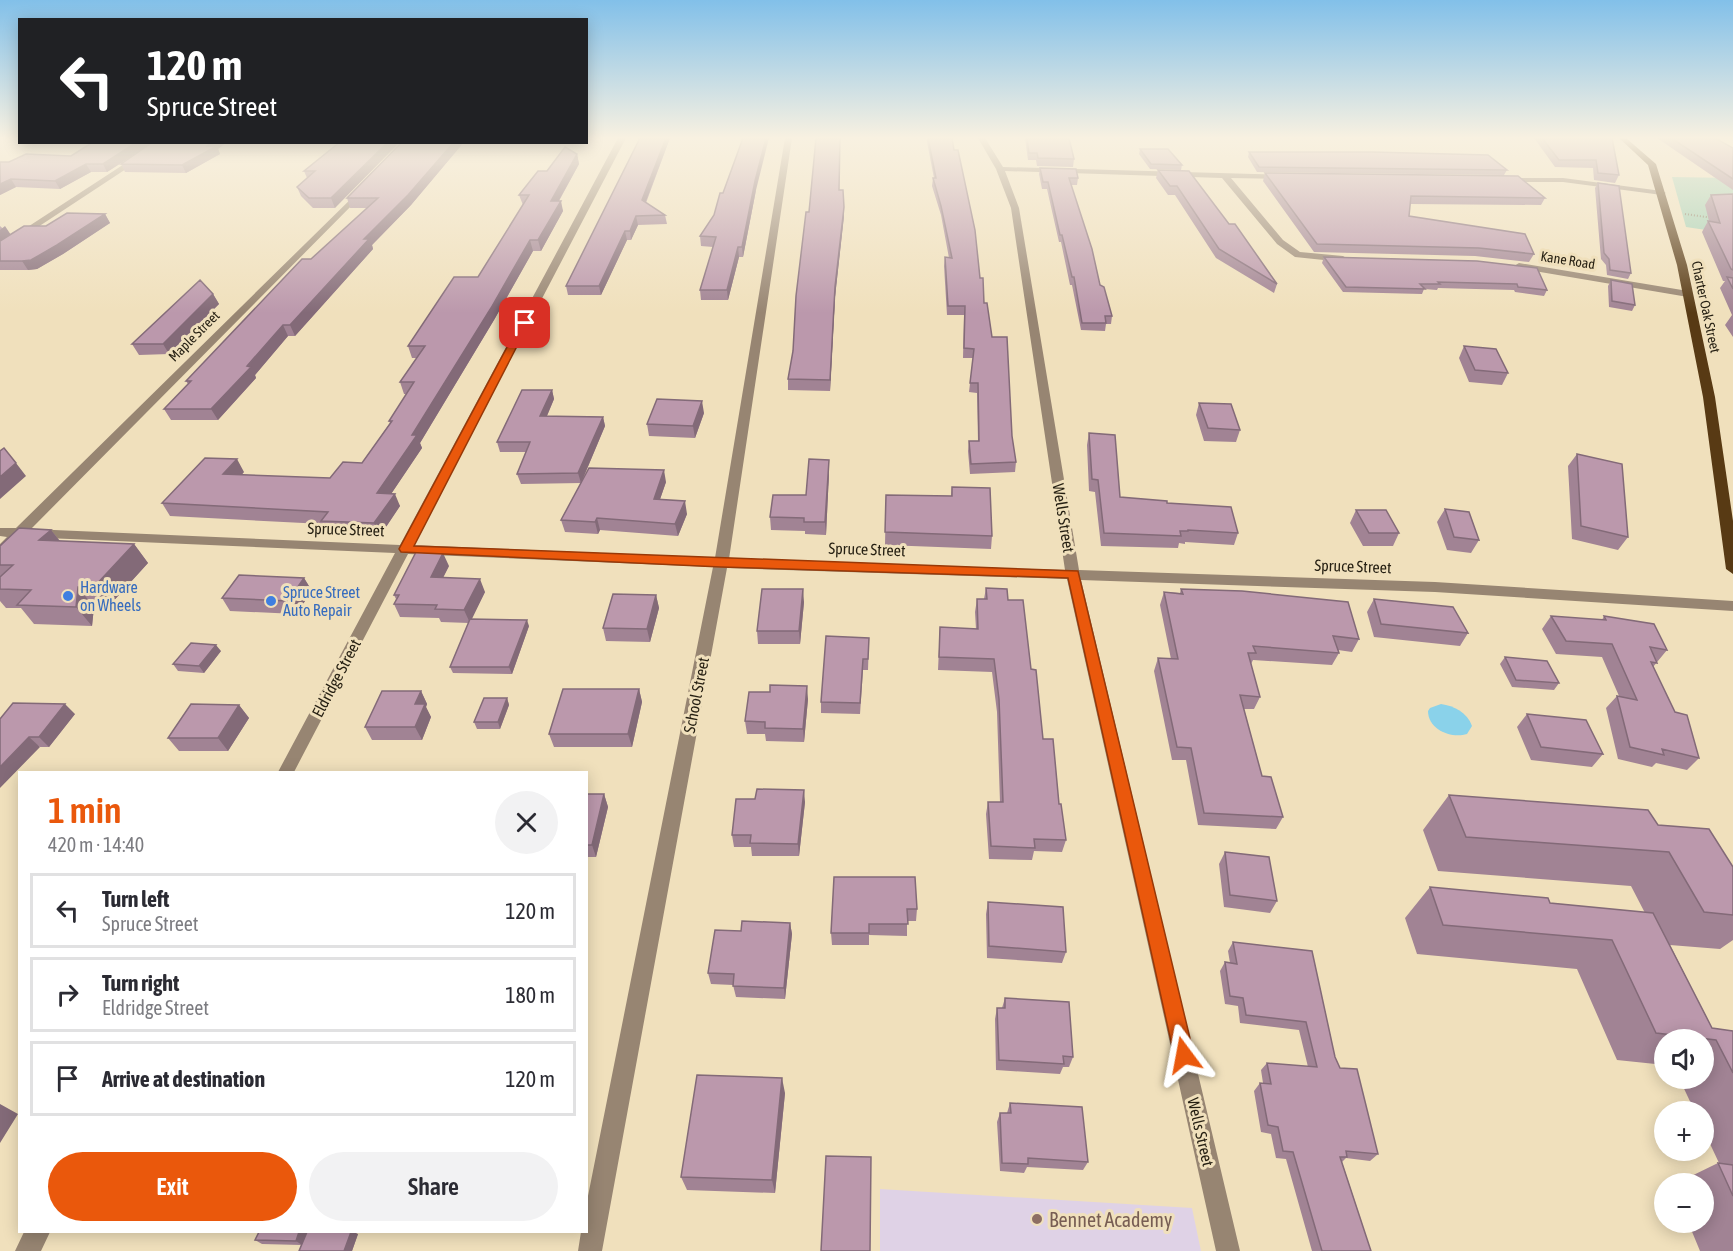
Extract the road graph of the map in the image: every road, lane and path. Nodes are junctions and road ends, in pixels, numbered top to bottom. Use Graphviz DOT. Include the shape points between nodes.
graph roads {
  1 [pos="81,196"];
  2 [pos="355,196"];
  3 [pos="591,196"];
  4 [pos="780,196"];
  5 [pos="1011,196"];
  6 [pos="1242,196"];
  7 [pos="1663,196"];
  8 [pos="1681,214"];
  9 [pos="1723,220"];
  10 [pos="0,249"];
  11 [pos="1357,259"];
  12 [pos="1506,264"];
  13 [pos="1688,294"];
  14 [pos="0,532"];
  15 [pos="19,533"];
  16 [pos="406,549"];
  17 [pos="0,552"];
  18 [pos="721,563"];
  19 [pos="1733,569"];
  20 [pos="1073,574"];
  21 [pos="1733,606"];
  22 [pos="286,771"];
  23 [pos="37,1233"];
  24 [pos="27,1251"];
  25 [pos="590,1251"];
  26 [pos="1228,1251"];
  1 -- 10 [label="street"];
  2 -- 15 [label="street, Maple Street"];
  3 -- 16 [label="street, Eldridge Street"];
  4 -- 18 [label="street, School Street"];
  5 -- 20 [label="street, Wells Street"];
  6 -- 11 [label="street" via="1280,242 1298,255"];
  7 -- 13 [label="main road, Charter Oak Street"];
  8 -- 9 [label="path"];
  12 -- 13 [label="street, Kane Road"];
  13 -- 19 [label="main road, Charter Oak Street" via="1709,397"];
  14 -- 15 [label="street, Spruce Street"];
  15 -- 16 [label="street, Spruce Street"];
  15 -- 17 [label="street, Maple Street"];
  16 -- 18 [label="street, Spruce Street"];
  16 -- 22 [label="street, Eldridge Street"];
  18 -- 20 [label="street, Spruce Street"];
  18 -- 25 [label="street, School Street"];
  20 -- 21 [label="street, Spruce Street" via="1426,586"];
  20 -- 26 [label="street, Wells Street"];
  23 -- 24 [label="street"];
}
